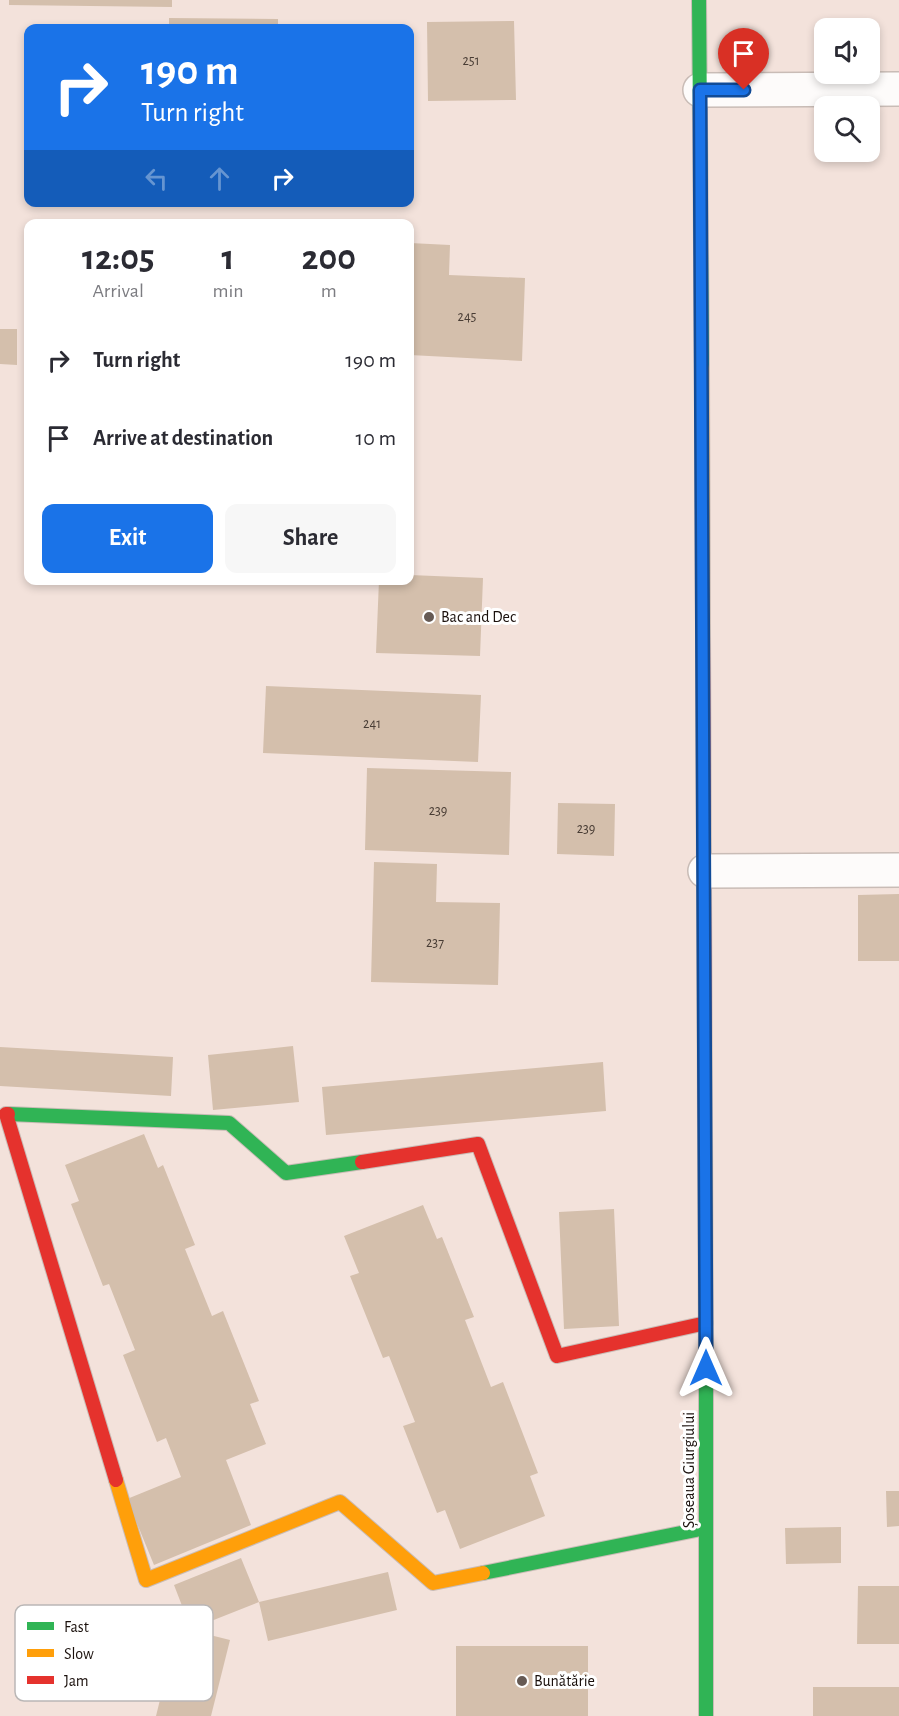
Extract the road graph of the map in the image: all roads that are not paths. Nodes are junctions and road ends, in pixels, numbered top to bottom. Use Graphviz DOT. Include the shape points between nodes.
graph roads {
  1 [pos="699,0"];
  2 [pos="899,89"];
  3 [pos="700,90"];
  4 [pos="899,870"];
  5 [pos="705,871"];
  6 [pos="706,1323"];
  7 [pos="706,1528"];
  8 [pos="706,1716"];
  1 -- 3 [label="street, Șoseaua Giurgiului"];
  2 -- 3 [label="street"];
  3 -- 5 [label="street, Șoseaua Giurgiului"];
  4 -- 5 [label="street"];
  5 -- 6 [label="street, Șoseaua Giurgiului"];
  6 -- 7 [label="street, Șoseaua Giurgiului"];
  6 -- 7 [label="street" via="557,1356 478,1144 286,1173 229,1123 6,1114 146,1580 340,1502 433,1583"];
  7 -- 8 [label="street, Șoseaua Giurgiului"];
}
